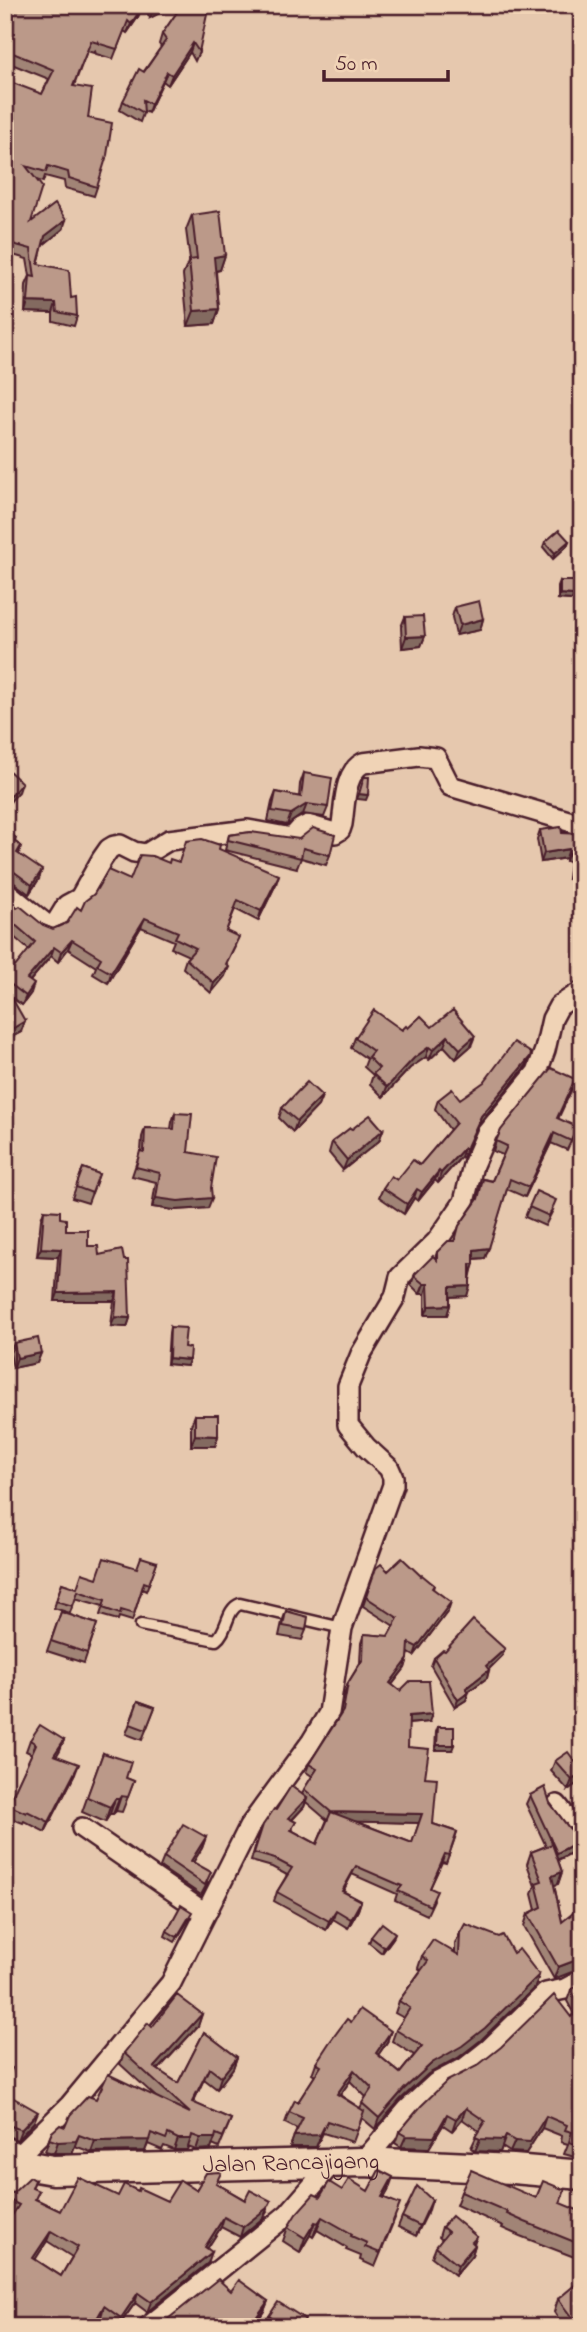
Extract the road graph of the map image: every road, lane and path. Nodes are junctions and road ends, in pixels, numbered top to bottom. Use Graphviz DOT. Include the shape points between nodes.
graph roads {
  1 [pos="582,825"];
  2 [pos="5,891"];
  3 [pos="582,991"];
  4 [pos="141,1625"];
  5 [pos="342,1628"];
  6 [pos="557,1805"];
  7 [pos="82,1828"];
  8 [pos="582,1837"];
  9 [pos="205,1913"];
  10 [pos="582,1980"];
  11 [pos="17,2159"];
  12 [pos="334,2161"];
  13 [pos="363,2162"];
  14 [pos="582,2175"];
  15 [pos="5,2192"];
  16 [pos="148,2327"];
  1 -- 2 [label="street" via="450,786 436,758 419,756 355,767 342,824 335,833 308,825 292,838 248,830 169,841 146,854 114,846 80,898 50,925"];
  3 -- 5 [label="street" via="559,1006 537,1072 487,1133 464,1202 437,1241 400,1278 395,1297 348,1386 348,1424 393,1477"];
  4 -- 5 [label="lane" via="216,1640 233,1608 240,1604"];
  5 -- 9 [label="street" via="329,1713 249,1827"];
  6 -- 8 [label="street"];
  7 -- 9 [label="street"];
  9 -- 11 [label="street" via="171,1983 70,2105"];
  10 -- 13 [label="street" via="547,1993 473,2062 436,2083"];
  11 -- 12 [label="main road, Jalan Rancajigang" via="53,2170"];
  11 -- 15 [label="street"];
  12 -- 13 [label="main road, Jalan Rancajigang"];
  12 -- 16 [label="street" via="288,2214"];
  13 -- 14 [label="main road, Jalan Rancajigang"];
}
